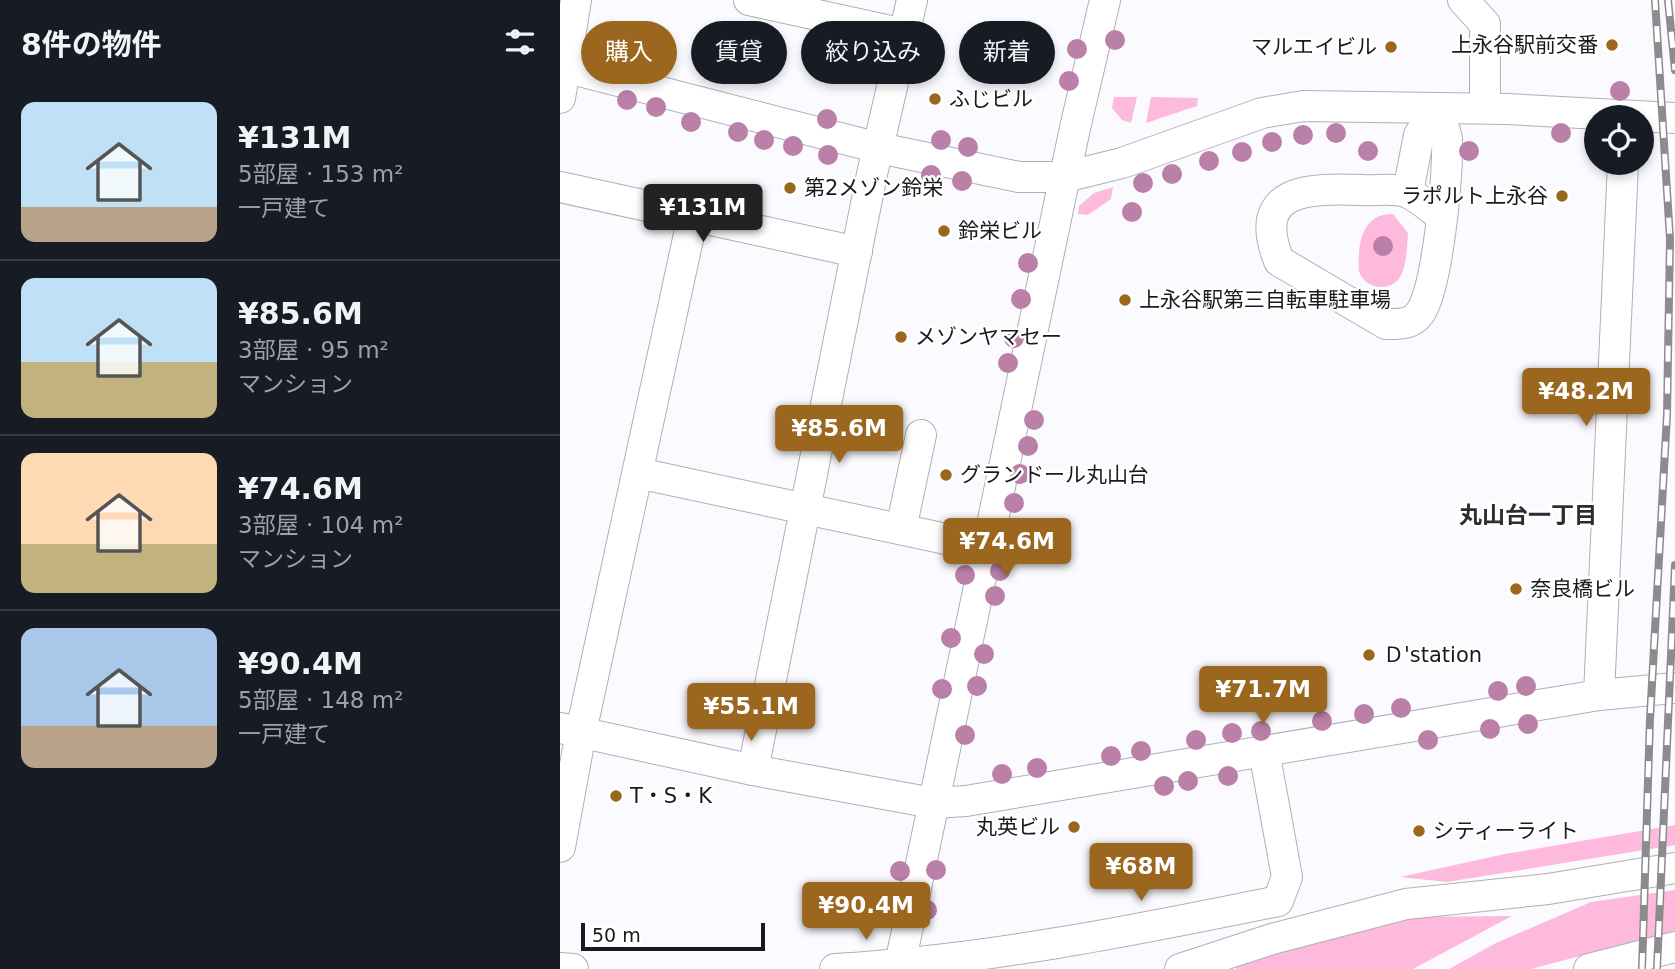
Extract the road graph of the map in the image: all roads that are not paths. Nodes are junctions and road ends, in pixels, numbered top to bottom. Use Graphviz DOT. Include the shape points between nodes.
graph roads {
  1 [pos="576,0"];
  2 [pos="749,0"];
  3 [pos="912,0"];
  4 [pos="1105,0"];
  5 [pos="1463,0"];
  6 [pos="845,21"];
  7 [pos="907,21"];
  8 [pos="564,67"];
  9 [pos="893,84"];
  10 [pos="560,98"];
  11 [pos="1485,108"];
  12 [pos="1437,109"];
  13 [pos="1584,114"];
  14 [pos="1654,118"];
  15 [pos="1675,118"];
  16 [pos="879,148"];
  17 [pos="1622,175"];
  18 [pos="1065,177"];
  19 [pos="560,187"];
  20 [pos="1408,192"];
  21 [pos="693,216"];
  22 [pos="1441,216"];
  23 [pos="857,252"];
  24 [pos="921,435"];
  25 [pos="638,473"];
  26 [pos="804,508"];
  27 [pos="901,529"];
  28 [pos="988,548"];
  29 [pos="1675,688"];
  30 [pos="1599,695"];
  31 [pos="571,730"];
  32 [pos="1264,751"];
  33 [pos="753,770"];
  34 [pos="933,803"];
  35 [pos="560,847"];
  36 [pos="1675,868"];
  37 [pos="1675,947"];
  38 [pos="1220,963"];
  39 [pos="900,967"];
  40 [pos="560,968"];
  41 [pos="1596,968"];
  42 [pos="573,969"];
  43 [pos="835,969"];
  44 [pos="1180,969"];
  1 -- 8 [label="street"];
  2 -- 6 [label="street"];
  3 -- 7 [label="street"];
  4 -- 18 [label="street"];
  5 -- 11 [label="street" via="1485,24"];
  8 -- 10 [label="street"];
  8 -- 16 [label="street"];
  9 -- 16 [label="street"];
  11 -- 12 [label="street"];
  11 -- 13 [label="street"];
  12 -- 18 [label="street" via="1289,108"];
  12 -- 20 [label="street" via="1419,135"];
  12 -- 22 [label="street" via="1447,137"];
  14 -- 15 [label="street"];
  16 -- 18 [label="street" via="1019,177"];
  16 -- 23 [label="street"];
  17 -- 30 [label="street"];
  18 -- 28 [label="street"];
  19 -- 21 [label="street"];
  20 -- 22 [label="street"];
  20 -- 22 [label="street" via="1317,188 1294,194 1277,206 1270,225 1279,261 1386,324 1406,324 1419,316 1429,297"];
  21 -- 23 [label="street"];
  21 -- 25 [label="street"];
  23 -- 26 [label="street"];
  24 -- 27 [label="street"];
  25 -- 26 [label="street"];
  25 -- 31 [label="street"];
  26 -- 27 [label="street"];
  26 -- 33 [label="street"];
  27 -- 28 [label="street"];
  28 -- 34 [label="street"];
  29 -- 30 [label="street"];
  30 -- 32 [label="street"];
  31 -- 33 [label="street"];
  31 -- 35 [label="street"];
  32 -- 34 [label="street" via="966,802"];
  32 -- 39 [label="street" via="1287,877 1278,901 1091,940"];
  33 -- 34 [label="street"];
  34 -- 39 [label="street"];
  36 -- 38 [label="street" via="1548,889 1406,904"];
  37 -- 41 [label="street"];
  38 -- 44 [label="street"];
  39 -- 43 [label="street"];
  40 -- 42 [label="street"];
}
